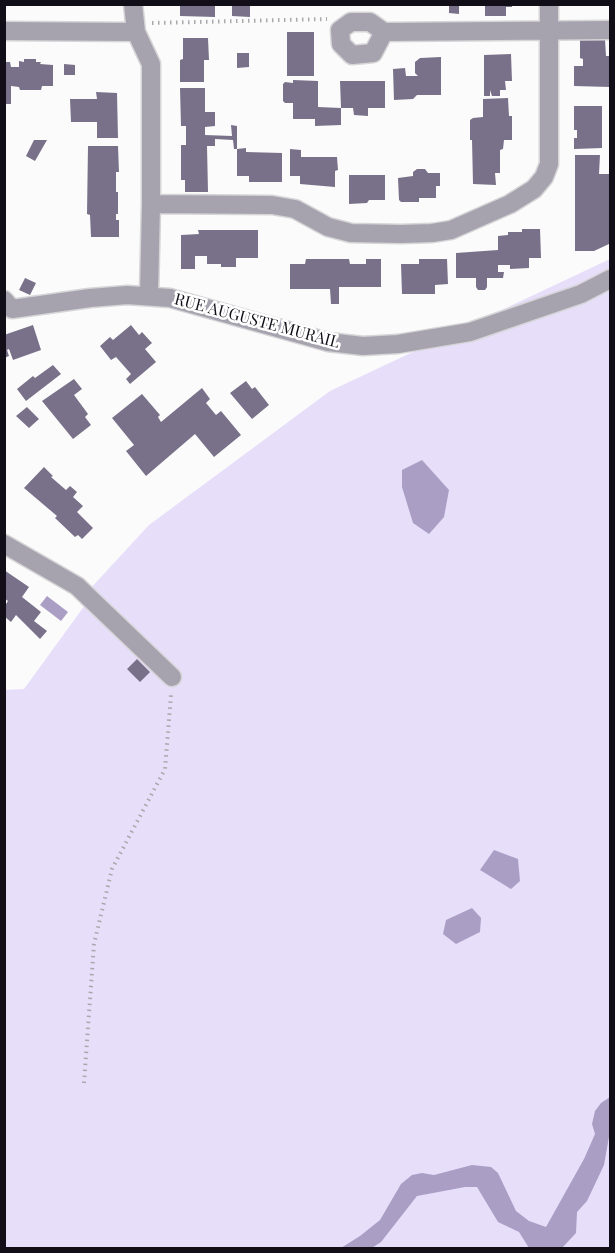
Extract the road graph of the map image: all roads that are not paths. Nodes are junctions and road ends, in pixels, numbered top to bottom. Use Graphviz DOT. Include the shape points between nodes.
graph roads {
  1 [pos="134,4"];
  2 [pos="549,4"];
  3 [pos="136,28"];
  4 [pos="548,30"];
  5 [pos="610,30"];
  6 [pos="4,31"];
  7 [pos="384,32"];
  8 [pos="152,204"];
  9 [pos="610,279"];
  10 [pos="149,295"];
  11 [pos="7,309"];
  12 [pos="4,544"];
  13 [pos="172,677"];
  1 -- 3 [label="street"];
  2 -- 4 [label="street"];
  3 -- 6 [label="street"];
  3 -- 8 [label="street" via="151,64"];
  4 -- 5 [label="street"];
  4 -- 7 [label="street"];
  4 -- 8 [label="street" via="549,164 534,189 483,216 451,230 432,233 351,234 295,209 272,205"];
  7 -- 7 [label="street" via="373,53 352,55 340,44 340,30 351,22 370,22"];
  8 -- 10 [label="street"];
  9 -- 10 [label="street, RUE AUGUSTE MURAIL" via="582,294 470,332 363,346 328,342"];
  10 -- 11 [label="street, RUE AUGUSTE MURAIL"];
  12 -- 13 [label="street" via="77,586"];
}
